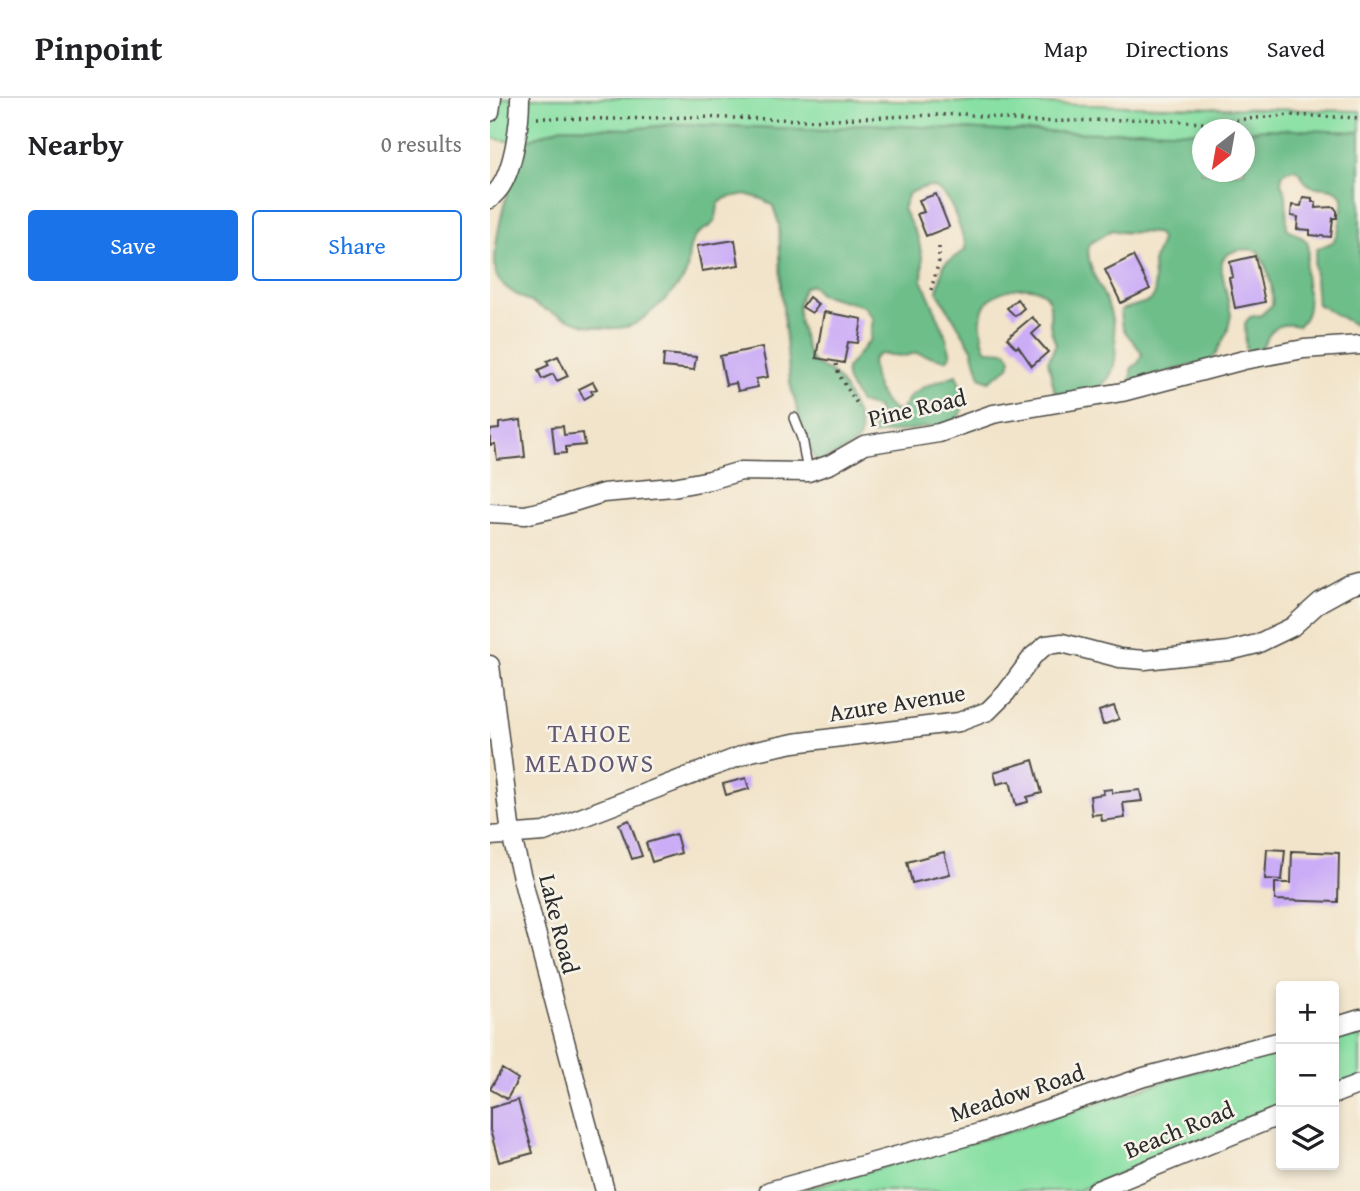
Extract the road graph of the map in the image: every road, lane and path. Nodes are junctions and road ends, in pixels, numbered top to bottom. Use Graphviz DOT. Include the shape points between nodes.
graph roads {
  1 [pos="492,98"];
  2 [pos="520,98"];
  3 [pos="490,112"];
  4 [pos="520,117"];
  5 [pos="1360,118"];
  6 [pos="490,188"];
  7 [pos="490,198"];
  8 [pos="939,244"];
  9 [pos="931,290"];
  10 [pos="1360,345"];
  11 [pos="835,364"];
  12 [pos="859,407"];
  13 [pos="794,418"];
  14 [pos="808,472"];
  15 [pos="490,513"];
  16 [pos="1360,583"];
  17 [pos="490,665"];
  18 [pos="512,834"];
  19 [pos="490,836"];
  20 [pos="1360,1019"];
  21 [pos="1339,1025"];
  22 [pos="1276,1042"];
  23 [pos="1360,1084"];
  24 [pos="1339,1092"];
  25 [pos="1276,1117"];
  26 [pos="606,1191"];
  27 [pos="769,1191"];
  28 [pos="1095,1191"];
  1 -- 3 [label="street"];
  2 -- 4 [label="street"];
  4 -- 5 [label="path" via="808,120 963,114 1032,122 1144,119 1202,124 1279,116"];
  4 -- 7 [label="street" via="508,169"];
  6 -- 7 [label="street"];
  8 -- 9 [label="path"];
  10 -- 14 [label="street, Pine Road" via="1244,360 1132,390 993,414 939,433 864,444"];
  11 -- 12 [label="path"];
  13 -- 14 [label="lane"];
  14 -- 15 [label="street, Pine Road" via="741,471 673,486 603,493 537,513"];
  16 -- 18 [label="street, Azure Avenue" via="1320,603 1292,627 1229,651 1145,660 1062,643 1046,645 988,711 959,723 751,752 544,832"];
  17 -- 18 [label="street, Lake Road"];
  18 -- 19 [label="street, Azure Avenue"];
  18 -- 26 [label="street, Lake Road"];
  20 -- 21 [label="street"];
  22 -- 27 [label="street, Meadow Road" via="1144,1077 979,1133"];
  23 -- 24 [label="street"];
  25 -- 28 [label="street, Beach Road"];
}
